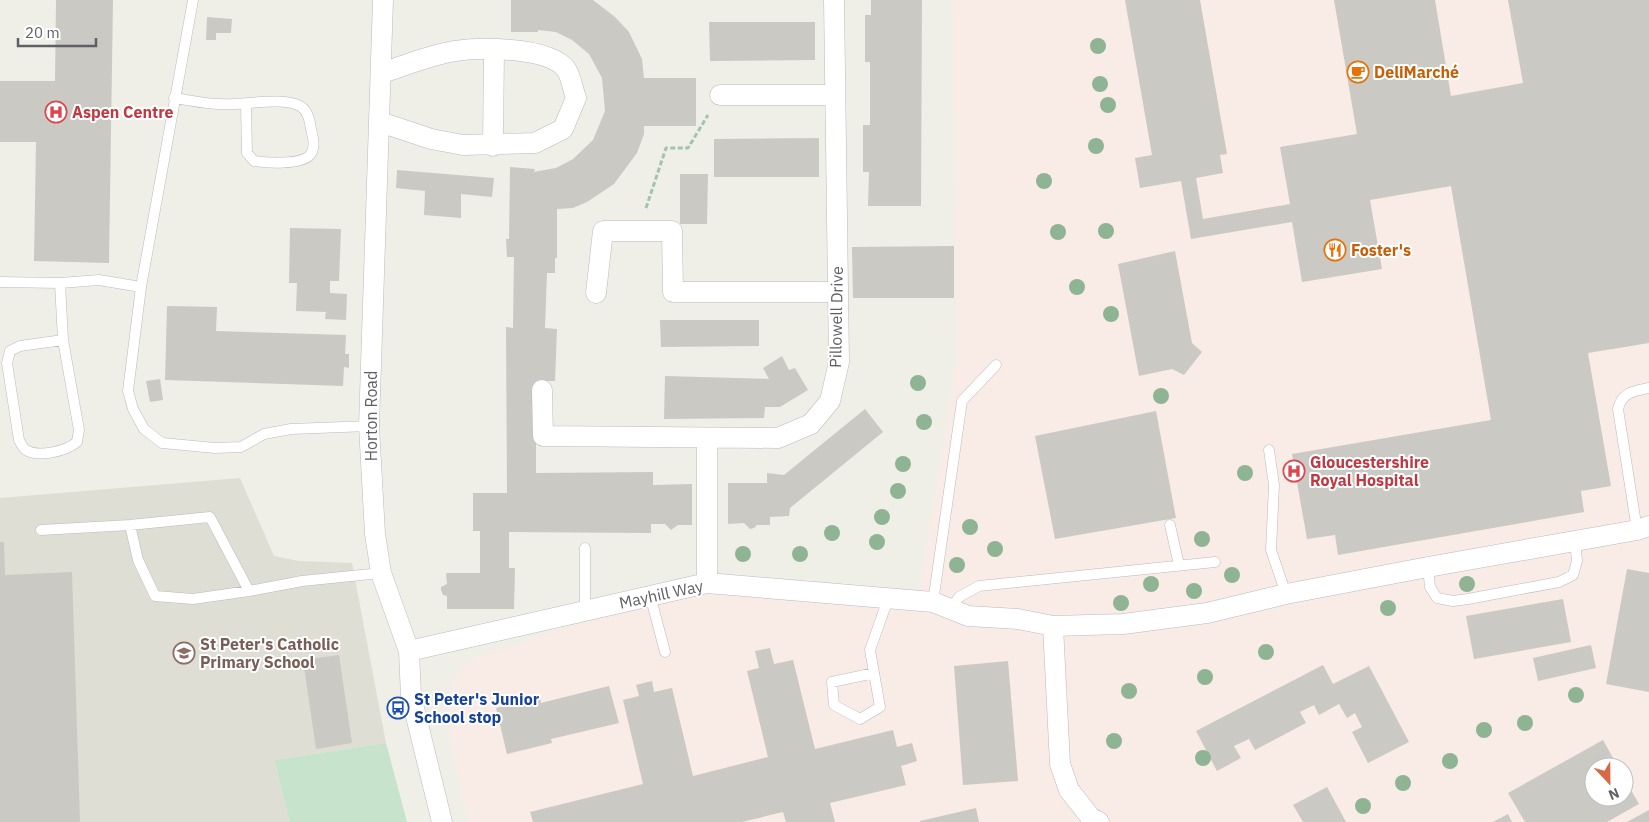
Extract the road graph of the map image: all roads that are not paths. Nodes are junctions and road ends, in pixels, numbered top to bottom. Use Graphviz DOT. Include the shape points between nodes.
graph roads {
  1 [pos="192,0"];
  2 [pos="383,0"];
  3 [pos="834,0"];
  4 [pos="494,49"];
  5 [pos="382,73"];
  6 [pos="720,95"];
  7 [pos="835,95"];
  8 [pos="174,98"];
  9 [pos="246,104"];
  10 [pos="380,122"];
  11 [pos="493,146"];
  12 [pos="0,282"];
  13 [pos="60,283"];
  14 [pos="141,287"];
  15 [pos="838,292"];
  16 [pos="596,293"];
  17 [pos="63,340"];
  18 [pos="996,365"];
  19 [pos="1649,388"];
  20 [pos="542,390"];
  21 [pos="369,426"];
  22 [pos="707,438"];
  23 [pos="1269,450"];
  24 [pos="130,525"];
  25 [pos="1170,526"];
  26 [pos="1643,528"];
  27 [pos="40,530"];
  28 [pos="1575,541"];
  29 [pos="585,548"];
  30 [pos="1215,562"];
  31 [pos="1179,565"];
  32 [pos="1428,567"];
  33 [pos="381,573"];
  34 [pos="708,583"];
  35 [pos="249,591"];
  36 [pos="1286,594"];
  37 [pos="650,595"];
  38 [pos="888,599"];
  39 [pos="934,604"];
  40 [pos="585,610"];
  41 [pos="1053,626"];
  42 [pos="409,651"];
  43 [pos="665,652"];
  44 [pos="874,673"];
  45 [pos="442,822"];
  46 [pos="1099,822"];
  1 -- 8 [label="lane"];
  2 -- 5 [label="street, Horton Road"];
  3 -- 7 [label="street, Pillowell Drive"];
  4 -- 5 [label="street" via="456,51"];
  4 -- 11 [label="street"];
  4 -- 11 [label="street" via="540,54 566,69 576,98 563,129 535,143"];
  5 -- 10 [label="street, Horton Road"];
  6 -- 7 [label="street"];
  7 -- 15 [label="street, Pillowell Drive"];
  8 -- 9 [label="lane"];
  8 -- 14 [label="lane"];
  9 -- 9 [label="lane" via="291,102 302,107 311,127 314,145 310,154 303,159 271,163 254,161 247,153"];
  10 -- 11 [label="street" via="431,139"];
  10 -- 21 [label="street, Horton Road"];
  12 -- 13 [label="lane"];
  13 -- 14 [label="lane" via="99,280"];
  13 -- 17 [label="lane"];
  14 -- 21 [label="lane" via="128,391 144,429 162,443 241,447 264,434 291,429"];
  15 -- 16 [label="street" via="674,292 672,231 603,231"];
  15 -- 22 [label="street, Pillowell Drive" via="839,362 830,401 811,424 778,438"];
  17 -- 17 [label="lane" via="79,430 77,442 70,448 35,454 24,449 19,440 7,363 10,351 20,346"];
  18 -- 39 [label="lane" via="962,401"];
  19 -- 26 [label="lane" via="1631,391 1620,400 1618,409"];
  20 -- 22 [label="street, Pillowell Drive" via="542,436"];
  21 -- 33 [label="street, Horton Road" via="375,534"];
  22 -- 34 [label="street"];
  23 -- 36 [label="lane" via="1274,485 1271,550"];
  24 -- 27 [label="lane"];
  24 -- 35 [label="lane" via="210,517"];
  24 -- 35 [label="lane" via="138,560 155,596 192,599"];
  25 -- 31 [label="lane"];
  26 -- 28 [label="street, Mayhill Way"];
  28 -- 32 [label="street, Mayhill Way"];
  28 -- 32 [label="lane" via="1577,561 1573,574 1559,582 1468,599 1437,598 1430,587"];
  29 -- 40 [label="lane"];
  30 -- 31 [label="lane"];
  31 -- 39 [label="lane" via="979,586 959,597"];
  32 -- 36 [label="street, Mayhill Way"];
  33 -- 35 [label="lane" via="302,581"];
  33 -- 42 [label="street, Horton Road"];
  34 -- 37 [label="street, Mayhill Way"];
  34 -- 38 [label="street, Mayhill Way"];
  36 -- 41 [label="street, Mayhill Way" via="1207,613 1123,624"];
  37 -- 40 [label="street, Mayhill Way"];
  37 -- 43 [label="lane"];
  38 -- 39 [label="street, Mayhill Way"];
  38 -- 44 [label="lane" via="870,650"];
  39 -- 41 [label="street, Mayhill Way" via="968,616 1018,619"];
  40 -- 42 [label="street, Mayhill Way"];
  41 -- 46 [label="street" via="1060,764 1068,790"];
  42 -- 45 [label="street, Horton Road" via="411,696"];
  44 -- 44 [label="lane" via="880,707 860,720 834,706 832,682"];
}
